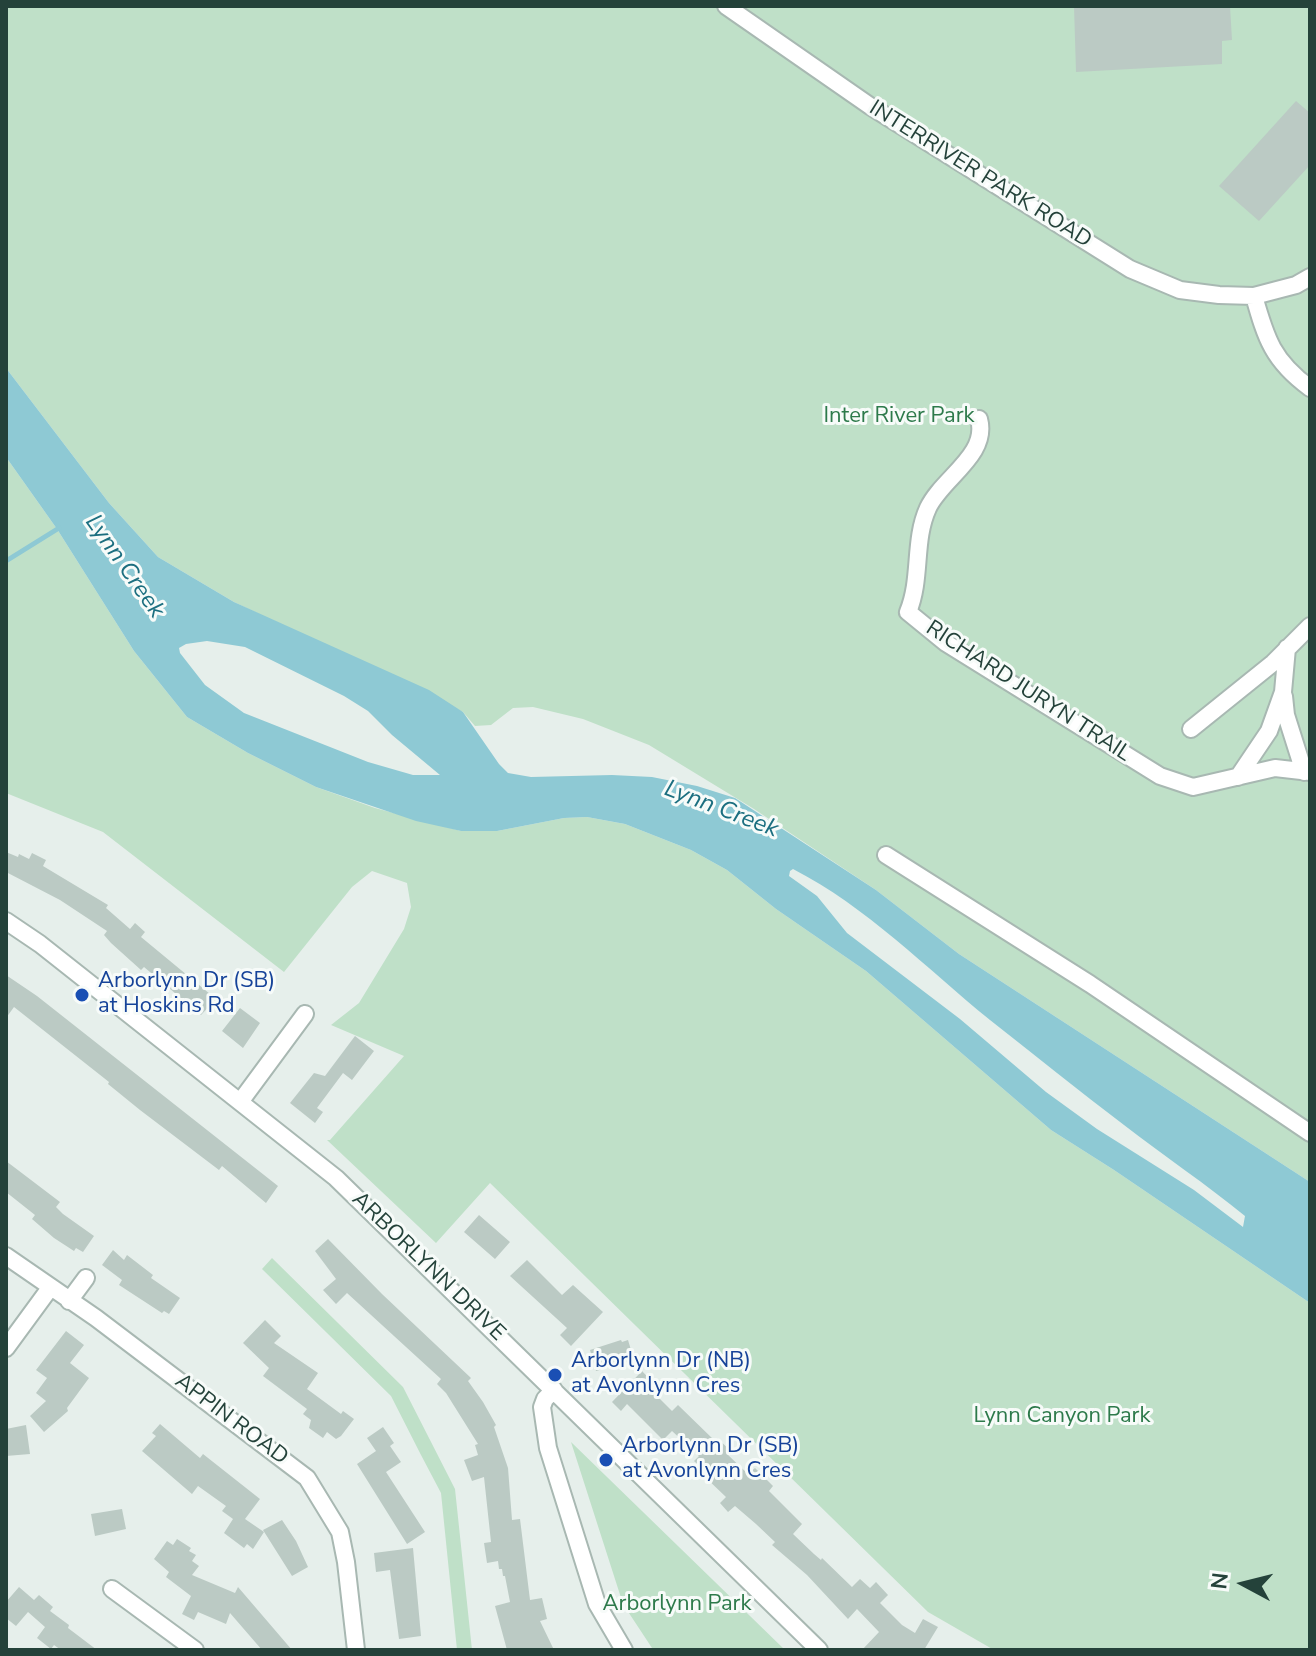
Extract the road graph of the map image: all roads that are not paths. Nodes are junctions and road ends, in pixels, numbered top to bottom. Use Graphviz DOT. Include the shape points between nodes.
graph roads {
  1 [pos="726,6"];
  2 [pos="1310,277"];
  3 [pos="1254,296"];
  4 [pos="1310,388"];
  5 [pos="979,419"];
  6 [pos="1310,626"];
  7 [pos="1287,648"];
  8 [pos="1283,692"];
  9 [pos="1191,729"];
  10 [pos="1307,772"];
  11 [pos="1238,777"];
  12 [pos="886,855"];
  13 [pos="6,921"];
  14 [pos="305,1014"];
  15 [pos="240,1102"];
  16 [pos="1310,1133"];
  17 [pos="6,1256"];
  18 [pos="86,1278"];
  19 [pos="50,1288"];
  20 [pos="69,1301"];
  21 [pos="6,1348"];
  22 [pos="554,1390"];
  23 [pos="112,1589"];
  24 [pos="195,1650"];
  25 [pos="356,1650"];
  26 [pos="624,1650"];
  27 [pos="819,1650"];
  1 -- 3 [label="street, INTERRIVER PARK ROAD" via="870,106 1130,269 1180,290"];
  2 -- 3 [label="street, INTERRIVER PARK ROAD"];
  3 -- 4 [label="street" via="1264,333 1286,371"];
  5 -- 11 [label="street, RICHARD JURYN TRAIL" via="978,445 929,505 908,612 946,643 1160,776 1193,787"];
  6 -- 7 [label="street"];
  7 -- 8 [label="street"];
  7 -- 9 [label="street"];
  8 -- 10 [label="street"];
  8 -- 11 [label="street" via="1269,731"];
  10 -- 11 [label="street, RICHARD JURYN TRAIL" via="1275,768"];
  12 -- 16 [label="street"];
  13 -- 15 [label="street, ARBORLYNN DRIVE"];
  14 -- 15 [label="street"];
  15 -- 22 [label="street, ARBORLYNN DRIVE" via="336,1178"];
  17 -- 19 [label="street, APPIN ROAD"];
  18 -- 20 [label="street"];
  19 -- 20 [label="street, APPIN ROAD"];
  19 -- 21 [label="street"];
  20 -- 25 [label="street, APPIN ROAD" via="307,1478 340,1532"];
  22 -- 26 [label="street" via="542,1407 546,1440 597,1604"];
  22 -- 27 [label="street, ARBORLYNN DRIVE"];
  23 -- 24 [label="street"];
}
